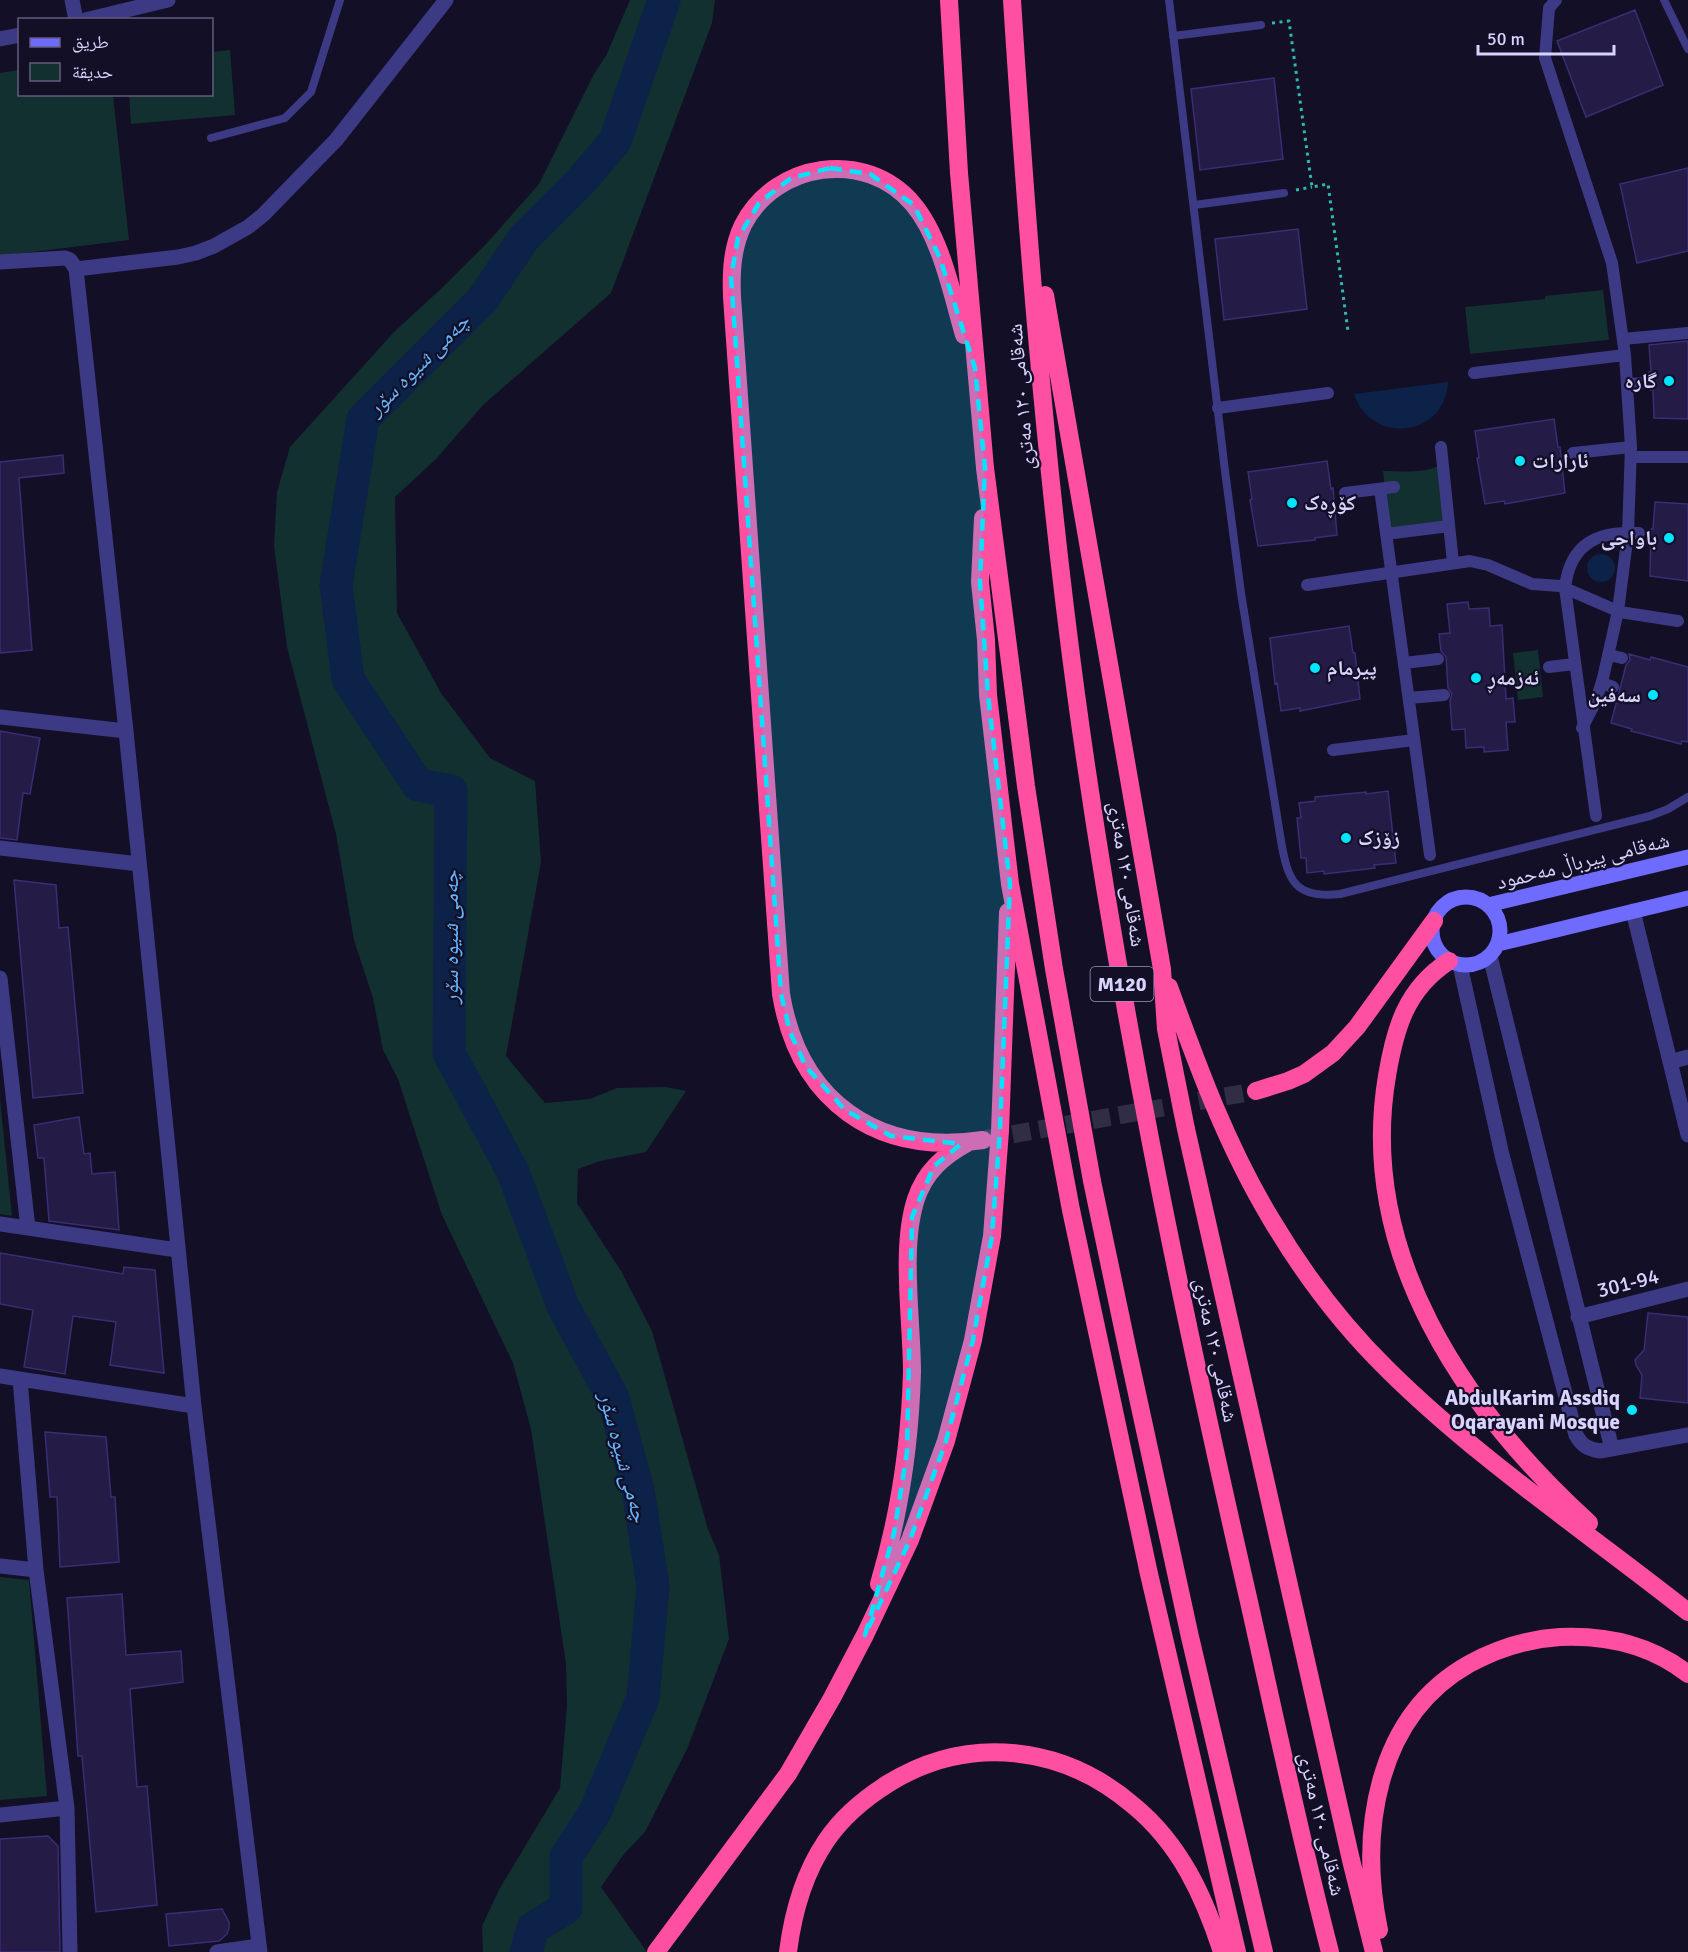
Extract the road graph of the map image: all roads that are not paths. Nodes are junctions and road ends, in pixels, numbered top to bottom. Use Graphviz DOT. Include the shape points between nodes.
graph roads {
  1 [pos="72,0"];
  2 [pos="168,0"];
  3 [pos="340,0"];
  4 [pos="446,0"];
  5 [pos="949,0"];
  6 [pos="1012,0"];
  7 [pos="1169,0"];
  8 [pos="1556,0"];
  9 [pos="1664,0"];
  10 [pos="76,18"];
  11 [pos="94,18"];
  12 [pos="1261,25"];
  13 [pos="18,35"];
  14 [pos="1173,36"];
  15 [pos="0,39"];
  16 [pos="1688,50"];
  17 [pos="211,138"];
  18 [pos="1023,167"];
  19 [pos="1284,193"];
  20 [pos="1194,205"];
  21 [pos="0,262"];
  22 [pos="76,269"];
  23 [pos="1688,333"];
  24 [pos="1623,339"];
  25 [pos="1625,355"];
  26 [pos="975,368"];
  27 [pos="1474,373"];
  28 [pos="1646,383"];
  29 [pos="1628,384"];
  30 [pos="1328,393"];
  31 [pos="1218,408"];
  32 [pos="1441,447"];
  33 [pos="1631,452"];
  34 [pos="1573,453"];
  35 [pos="1688,457"];
  36 [pos="985,468"];
  37 [pos="1394,487"];
  38 [pos="1380,489"];
  39 [pos="1345,492"];
  40 [pos="1449,526"];
  41 [pos="1633,533"];
  42 [pos="1386,534"];
  43 [pos="1453,563"];
  44 [pos="1392,574"];
  45 [pos="1307,585"];
  46 [pos="1564,588"];
  47 [pos="1618,611"];
  48 [pos="1678,621"];
  49 [pos="1609,655"];
  50 [pos="1622,658"];
  51 [pos="1438,660"];
  52 [pos="1404,663"];
  53 [pos="1574,664"];
  54 [pos="1549,667"];
  55 [pos="1444,695"];
  56 [pos="1408,698"];
  57 [pos="0,717"];
  58 [pos="1582,728"];
  59 [pos="126,731"];
  60 [pos="1414,740"];
  61 [pos="1333,750"];
  62 [pos="1688,797"];
  63 [pos="1596,816"];
  64 [pos="0,848"];
  65 [pos="1430,855"];
  66 [pos="1688,857"];
  67 [pos="139,864"];
  68 [pos="1010,884"];
  69 [pos="1688,898"];
  70 [pos="1488,905"];
  71 [pos="1633,912"];
  72 [pos="1434,921"];
  73 [pos="1494,950"];
  74 [pos="1455,963"];
  75 [pos="1162,969"];
  76 [pos="0,978"];
  77 [pos="1688,1058"];
  78 [pos="1670,1062"];
  79 [pos="6,1078"];
  80 [pos="1256,1091"];
  81 [pos="1688,1135"];
  82 [pos="0,1224"];
  83 [pos="28,1228"];
  84 [pos="177,1250"];
  85 [pos="1688,1289"];
  86 [pos="1578,1317"];
  87 [pos="0,1376"];
  88 [pos="20,1379"];
  89 [pos="194,1406"];
  90 [pos="1688,1435"];
  91 [pos="1612,1449"];
  92 [pos="0,1566"];
  93 [pos="36,1570"];
  94 [pos="1687,1611"];
  95 [pos="865,1635"];
  96 [pos="1688,1674"];
  97 [pos="67,1809"];
  98 [pos="0,1815"];
  99 [pos="260,1949"];
  100 [pos="70,1952"];
  101 [pos="217,1952"];
  102 [pos="656,1952"];
  103 [pos="788,1952"];
  104 [pos="1222,1952"];
  105 [pos="1237,1952"];
  106 [pos="1264,1952"];
  107 [pos="1330,1952"];
  108 [pos="1374,1952"];
  109 [pos="1384,1952"];
  1 -- 10 [label="street"];
  2 -- 11 [label="street"];
  3 -- 17 [label="lane" via="311,92 301,104 285,118"];
  4 -- 22 [label="street" via="336,140 248,227 214,246 187,255"];
  5 -- 26 [label="highway, شەقامی ١٢٠ مەتری / M120"];
  6 -- 18 [label="highway, شەقامی ١٢٠ مەتری / M120"];
  7 -- 14 [label="lane"];
  8 -- 24 [label="street" via="1549,8 1545,58 1612,262"];
  9 -- 16 [label="lane"];
  12 -- 14 [label="lane"];
  13 -- 15 [label="street"];
  14 -- 20 [label="lane"];
  18 -- 75 [label="highway"];
  18 -- 107 [label="highway, شەقامی ١٢٠ مەتری / M120" via="1049,464 1076,693 1126,1009 1175,1273"];
  19 -- 20 [label="lane"];
  20 -- 31 [label="lane"];
  21 -- 22 [label="street" via="65,258"];
  22 -- 59 [label="street"];
  23 -- 24 [label="street"];
  24 -- 25 [label="street"];
  25 -- 27 [label="street"];
  25 -- 29 [label="street"];
  26 -- 36 [label="highway, شەقامی ١٢٠ مەتری / M120"];
  26 -- 95 [label="highway" via="929,229 914,205 894,186 857,171 816,170 779,185 750,213 735,251 732,297 784,1013 806,1067 830,1097 852,1116 908,1140 976,1141 951,1152 934,1166 916,1198 909,1245 912,1370 908,1452 894,1533"];
  28 -- 29 [label="street"];
  29 -- 33 [label="street"];
  30 -- 31 [label="street"];
  31 -- 62 [label="lane" via="1241,593 1284,863 1297,886 1319,895 1353,891 1650,816"];
  32 -- 40 [label="street"];
  33 -- 34 [label="street"];
  33 -- 35 [label="street"];
  33 -- 41 [label="street"];
  36 -- 68 [label="highway" via="980,582 988,695"];
  36 -- 106 [label="highway, شەقامی ١٢٠ مەتری / M120" via="1026,786 1092,1181 1187,1625"];
  37 -- 38 [label="street"];
  38 -- 39 [label="street"];
  38 -- 42 [label="street"];
  40 -- 42 [label="street"];
  40 -- 43 [label="street"];
  41 -- 46 [label="street" via="1613,533 1593,540 1570,564"];
  41 -- 47 [label="street"];
  42 -- 44 [label="street"];
  43 -- 44 [label="street"];
  43 -- 46 [label="street" via="1480,563 1532,584"];
  44 -- 45 [label="street"];
  44 -- 52 [label="street"];
  46 -- 47 [label="street"];
  46 -- 53 [label="street"];
  47 -- 48 [label="street"];
  47 -- 49 [label="street"];
  49 -- 50 [label="street"];
  49 -- 58 [label="street" via="1608,685"];
  51 -- 52 [label="street"];
  52 -- 56 [label="street"];
  53 -- 54 [label="street"];
  53 -- 58 [label="street"];
  55 -- 56 [label="street"];
  56 -- 60 [label="street"];
  57 -- 59 [label="street"];
  58 -- 63 [label="street"];
  59 -- 67 [label="street"];
  60 -- 61 [label="street"];
  60 -- 65 [label="street"];
  64 -- 67 [label="street"];
  66 -- 70 [label="main road, شەقامی پیرباڵ مەحمود"];
  67 -- 84 [label="street"];
  68 -- 95 [label="highway" via="992,1236 973,1340 946,1441 910,1540"];
  68 -- 105 [label="highway" via="1073,1222 1149,1574"];
  69 -- 71 [label="main road"];
  70 -- 72 [label="main road, شەقامی پیرباڵ مەحمود" via="1470,897 1451,900"];
  70 -- 73 [label="main road, شەقامی پیرباڵ مەحمود" via="1499,924"];
  71 -- 73 [label="main road"];
  71 -- 78 [label="street"];
  72 -- 74 [label="main road" via="1433,941 1442,956"];
  72 -- 80 [label="highway" via="1357,1027 1333,1053 1304,1074"];
  73 -- 74 [label="main road" via="1476,964"];
  73 -- 86 [label="street"];
  74 -- 91 [label="street" via="1576,1435 1580,1443 1593,1450"];
  74 -- 94 [label="highway" via="1432,974 1406,1008 1384,1088 1382,1167 1391,1223 1404,1265 1450,1360 1489,1414 1574,1509"];
  75 -- 94 [label="highway" via="1230,1145 1272,1220 1340,1316 1386,1369 1436,1415"];
  75 -- 108 [label="highway" via="1166,1029 1186,1129"];
  76 -- 79 [label="street"];
  77 -- 78 [label="street"];
  78 -- 81 [label="street"];
  79 -- 83 [label="street"];
  82 -- 83 [label="street"];
  83 -- 84 [label="street"];
  84 -- 89 [label="street"];
  85 -- 86 [label="street, 301-94"];
  86 -- 91 [label="street"];
  87 -- 88 [label="street"];
  88 -- 89 [label="street"];
  88 -- 93 [label="street"];
  89 -- 99 [label="street"];
  90 -- 91 [label="street"];
  92 -- 93 [label="street"];
  93 -- 97 [label="street"];
  95 -- 102 [label="highway" via="788,1774"];
  96 -- 109 [label="highway" via="1651,1652 1622,1641 1569,1637 1542,1638 1489,1653 1442,1682 1408,1722 1381,1779 1371,1852"];
  97 -- 98 [label="street"];
  97 -- 100 [label="street"];
  99 -- 101 [label="street"];
  103 -- 104 [label="highway" via="796,1903 804,1882 827,1840 862,1802 926,1763 990,1751 1051,1759 1096,1779 1135,1806 1170,1842 1196,1882"];
}
